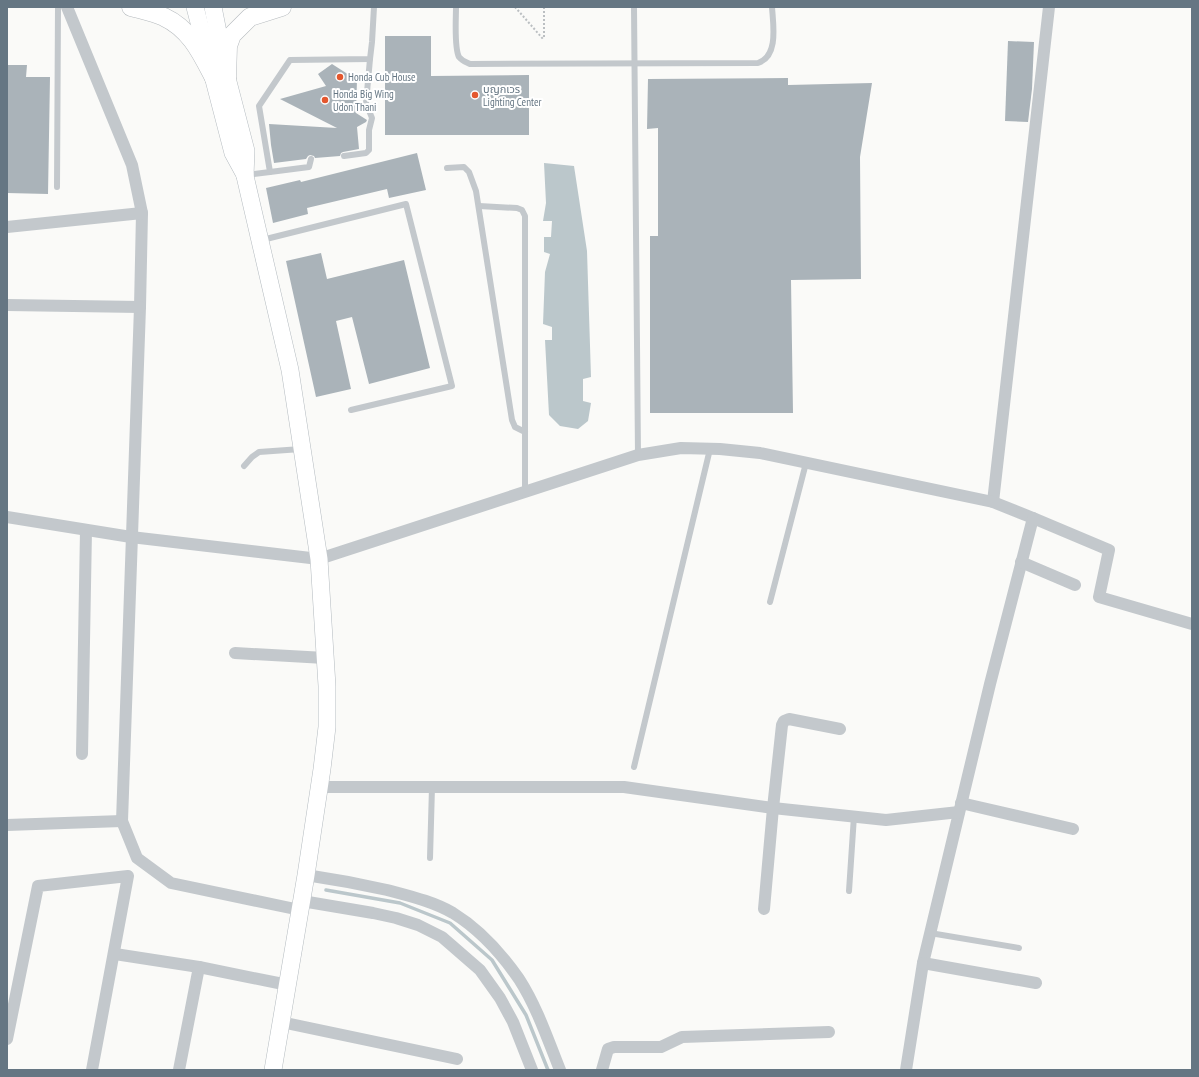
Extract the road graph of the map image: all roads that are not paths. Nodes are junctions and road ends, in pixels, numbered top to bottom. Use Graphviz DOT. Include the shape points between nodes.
graph roads {
  1 [pos="58,7"];
  2 [pos="67,7"];
  3 [pos="131,7"];
  4 [pos="195,7"];
  5 [pos="213,7"];
  6 [pos="282,7"];
  7 [pos="374,7"];
  8 [pos="456,7"];
  9 [pos="634,7"];
  10 [pos="772,7"];
  11 [pos="1049,7"];
  12 [pos="370,59"];
  13 [pos="635,64"];
  14 [pos="220,78"];
  15 [pos="344,156"];
  16 [pos="311,159"];
  17 [pos="447,168"];
  18 [pos="270,172"];
  19 [pos="245,176"];
  20 [pos="57,186"];
  21 [pos="479,206"];
  22 [pos="142,212"];
  23 [pos="7,227"];
  24 [pos="260,240"];
  25 [pos="7,305"];
  26 [pos="140,307"];
  27 [pos="350,410"];
  28 [pos="525,432"];
  29 [pos="302,449"];
  30 [pos="710,449"];
  31 [pos="638,455"];
  32 [pos="806,463"];
  33 [pos="244,466"];
  34 [pos="525,491"];
  35 [pos="993,502"];
  36 [pos="7,517"];
  37 [pos="1033,518"];
  38 [pos="86,530"];
  39 [pos="131,537"];
  40 [pos="319,559"];
  41 [pos="1021,562"];
  42 [pos="1076,585"];
  43 [pos="770,602"];
  44 [pos="1192,624"];
  45 [pos="235,653"];
  46 [pos="325,658"];
  47 [pos="840,729"];
  48 [pos="82,754"];
  49 [pos="634,767"];
  50 [pos="320,786"];
  51 [pos="432,787"];
  52 [pos="960,807"];
  53 [pos="773,808"];
  54 [pos="854,816"];
  55 [pos="122,821"];
  56 [pos="7,825"];
  57 [pos="1073,829"];
  58 [pos="430,858"];
  59 [pos="306,875"];
  60 [pos="849,891"];
  61 [pos="301,906"];
  62 [pos="764,908"];
  63 [pos="930,933"];
  64 [pos="1019,948"];
  65 [pos="114,954"];
  66 [pos="923,963"];
  67 [pos="199,967"];
  68 [pos="1036,983"];
  69 [pos="288,985"];
  70 [pos="281,1022"];
  71 [pos="829,1032"];
  72 [pos="7,1039"];
  73 [pos="457,1059"];
  74 [pos="92,1070"];
  75 [pos="179,1070"];
  76 [pos="273,1070"];
  77 [pos="532,1070"];
  78 [pos="560,1070"];
  79 [pos="602,1070"];
  80 [pos="906,1070"];
  1 -- 20 [label="lane"];
  2 -- 22 [label="street" via="132,165"];
  3 -- 14 [label="main road" via="164,17 184,30"];
  4 -- 14 [label="main road"];
  5 -- 14 [label="main road"];
  6 -- 14 [label="main road" via="250,17 232,35"];
  7 -- 12 [label="lane"];
  8 -- 13 [label="lane" via="457,52 463,61 470,64"];
  9 -- 13 [label="lane"];
  10 -- 13 [label="lane" via="772,48 764,61"];
  11 -- 35 [label="street"];
  12 -- 15 [label="lane" via="366,103 372,118 369,150 366,153"];
  12 -- 18 [label="lane" via="290,60 259,106"];
  13 -- 31 [label="lane"];
  14 -- 19 [label="main road" via="246,151"];
  16 -- 18 [label="lane" via="309,168"];
  17 -- 21 [label="lane" via="464,167 469,172"];
  18 -- 19 [label="lane"];
  19 -- 24 [label="main road"];
  21 -- 28 [label="lane" via="512,420 515,427"];
  21 -- 28 [label="lane" via="517,208 522,210 525,216"];
  22 -- 23 [label="street"];
  22 -- 26 [label="street"];
  24 -- 27 [label="lane" via="406,204 452,386"];
  24 -- 29 [label="main road" via="290,370"];
  25 -- 26 [label="street"];
  26 -- 39 [label="street"];
  28 -- 34 [label="lane"];
  29 -- 33 [label="lane" via="259,452"];
  29 -- 40 [label="main road"];
  30 -- 31 [label="street" via="681,448"];
  30 -- 32 [label="street" via="760,453"];
  30 -- 49 [label="lane"];
  31 -- 34 [label="street"];
  32 -- 35 [label="street"];
  32 -- 43 [label="lane"];
  34 -- 40 [label="street"];
  35 -- 37 [label="street"];
  36 -- 38 [label="street"];
  37 -- 41 [label="street"];
  37 -- 44 [label="street" via="1109,550 1099,597"];
  38 -- 39 [label="street"];
  38 -- 48 [label="street"];
  39 -- 40 [label="street"];
  39 -- 55 [label="street"];
  40 -- 46 [label="main road"];
  41 -- 42 [label="street"];
  41 -- 52 [label="street"];
  45 -- 46 [label="street"];
  46 -- 50 [label="main road" via="327,728"];
  47 -- 53 [label="street" via="784,721"];
  50 -- 51 [label="street"];
  50 -- 59 [label="main road"];
  51 -- 53 [label="street" via="624,786"];
  51 -- 58 [label="lane"];
  52 -- 54 [label="street" via="886,820"];
  52 -- 57 [label="street"];
  52 -- 63 [label="street"];
  53 -- 54 [label="street"];
  53 -- 62 [label="street"];
  54 -- 60 [label="lane"];
  55 -- 56 [label="street"];
  55 -- 61 [label="street" via="137,858 171,882"];
  59 -- 61 [label="main road"];
  59 -- 78 [label="street" via="425,900 452,913 478,931 519,980 536,1010"];
  61 -- 69 [label="main road"];
  61 -- 77 [label="street" via="373,913 418,925 442,936 480,970 500,998 513,1022"];
  63 -- 64 [label="lane"];
  63 -- 66 [label="street"];
  65 -- 67 [label="street"];
  65 -- 72 [label="street" via="128,876 38,886"];
  65 -- 74 [label="street"];
  66 -- 68 [label="street"];
  66 -- 80 [label="street"];
  67 -- 69 [label="street"];
  67 -- 75 [label="street"];
  69 -- 70 [label="main road"];
  70 -- 73 [label="street"];
  70 -- 76 [label="main road"];
  71 -- 79 [label="street" via="682,1037 661,1047 614,1047 608,1049"];
}
